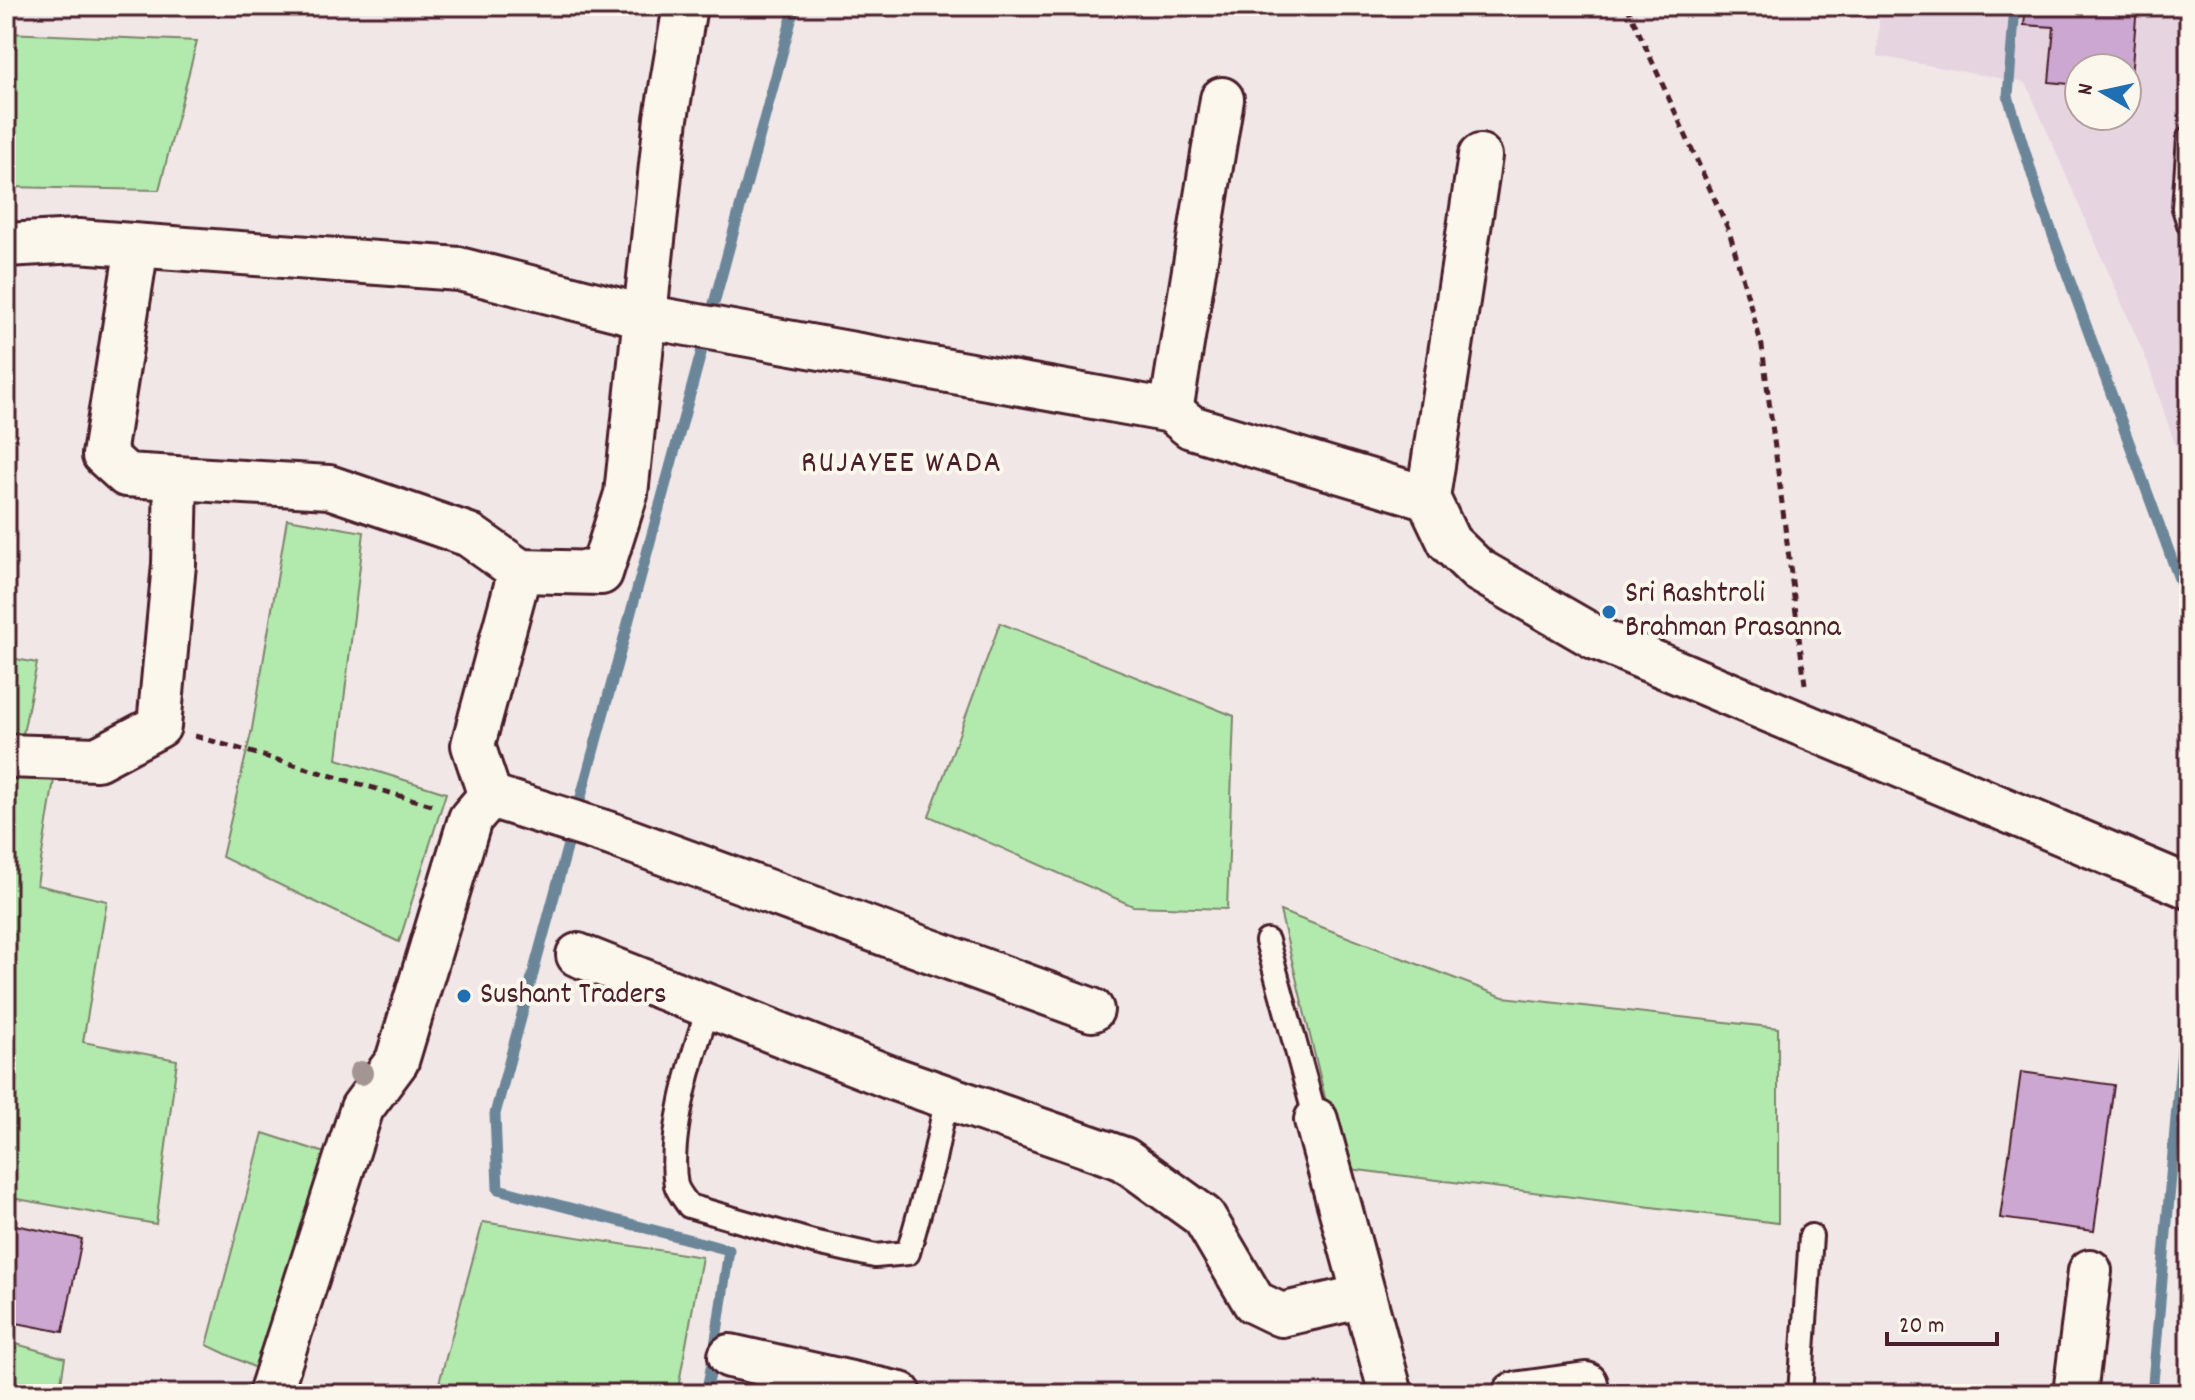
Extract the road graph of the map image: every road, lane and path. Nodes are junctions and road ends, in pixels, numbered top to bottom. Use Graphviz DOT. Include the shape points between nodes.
graph roads {
  1 [pos="685,6"];
  2 [pos="1627,6"];
  3 [pos="1222,99"];
  4 [pos="2189,138"];
  5 [pos="1480,156"];
  6 [pos="2189,224"];
  7 [pos="6,245"];
  8 [pos="137,246"];
  9 [pos="643,316"];
  10 [pos="1171,411"];
  11 [pos="176,479"];
  12 [pos="1428,498"];
  13 [pos="520,571"];
  14 [pos="159,726"];
  15 [pos="1811,729"];
  16 [pos="6,756"];
  17 [pos="480,808"];
  18 [pos="2189,887"];
  19 [pos="1267,941"];
  20 [pos="578,955"];
  21 [pos="709,1006"];
  22 [pos="1092,1010"];
  23 [pos="947,1097"];
  24 [pos="1316,1120"];
  25 [pos="1811,1236"];
  26 [pos="2090,1271"];
  27 [pos="1364,1296"];
  28 [pos="730,1356"];
  29 [pos="1586,1384"];
  30 [pos="270,1394"];
  31 [pos="900,1394"];
  32 [pos="1391,1394"];
  33 [pos="1514,1394"];
  34 [pos="1800,1394"];
  35 [pos="2075,1394"];
  1 -- 9 [label="street"];
  2 -- 15 [label="path" via="1729,231 1762,346"];
  3 -- 10 [label="street"];
  4 -- 6 [label="lane" via="2184,208"];
  5 -- 12 [label="street"];
  7 -- 8 [label="street" via="78,241"];
  8 -- 9 [label="street" via="459,269"];
  8 -- 11 [label="street" via="104,455 126,475"];
  9 -- 10 [label="street"];
  9 -- 13 [label="street" via="626,494 601,573"];
  10 -- 12 [label="street" via="1191,427"];
  11 -- 13 [label="street" via="329,487 469,535"];
  11 -- 14 [label="street"];
  12 -- 15 [label="street" via="1449,542 1478,570 1596,638"];
  13 -- 17 [label="street" via="473,745"];
  14 -- 16 [label="street" via="97,759"];
  14 -- 17 [label="path" via="408,796"];
  15 -- 18 [label="street"];
  17 -- 22 [label="street" via="611,834"];
  17 -- 30 [label="street" via="397,1061 362,1108"];
  19 -- 24 [label="lane"];
  20 -- 21 [label="street"];
  21 -- 23 [label="street"];
  21 -- 23 [label="lane" via="695,1048 674,1159 677,1189 689,1206 875,1256 908,1253"];
  23 -- 27 [label="street" via="1124,1159 1204,1217 1254,1302 1266,1309 1281,1315"];
  24 -- 27 [label="street"];
  25 -- 34 [label="lane"];
  26 -- 35 [label="street"];
  27 -- 32 [label="street"];
  28 -- 31 [label="street"];
  29 -- 33 [label="street"];
}
